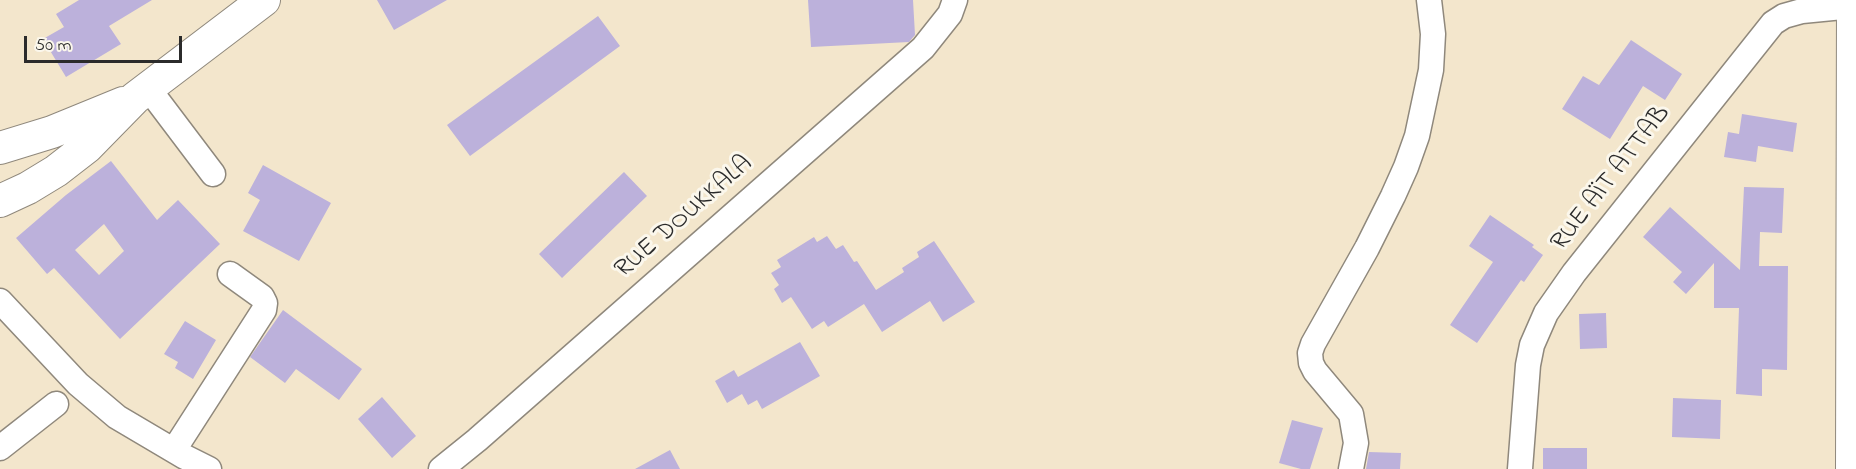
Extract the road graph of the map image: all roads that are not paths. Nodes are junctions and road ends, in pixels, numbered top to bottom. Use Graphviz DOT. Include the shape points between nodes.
graph roads {
  1 [pos="264,0"];
  2 [pos="955,0"];
  3 [pos="1429,0"];
  4 [pos="1853,3"];
  5 [pos="141,93"];
  6 [pos="0,147"];
  7 [pos="213,174"];
  8 [pos="0,201"];
  9 [pos="230,274"];
  10 [pos="0,301"];
  11 [pos="56,404"];
  12 [pos="0,448"];
  13 [pos="174,450"];
  14 [pos="209,469"];
  15 [pos="441,469"];
  16 [pos="1352,469"];
  17 [pos="1520,469"];
  18 [pos="1852,469"];
  1 -- 5 [label="main road"];
  2 -- 15 [label="street, RUE DOUKKALA" via="950,14 923,48"];
  3 -- 16 [label="street" via="1433,34 1431,70 1417,136 1393,196 1310,353 1315,371 1351,414 1356,443"];
  4 -- 17 [label="street, RUE AÏT ATTAB" via="1802,11 1773,23 1574,273 1546,313 1532,345"];
  4 -- 18 [label="main road"];
  5 -- 6 [label="main road" via="52,132"];
  5 -- 7 [label="street"];
  5 -- 8 [label="main road" via="64,165"];
  9 -- 13 [label="street" via="262,297 264,310"];
  10 -- 13 [label="street" via="93,397 117,417"];
  11 -- 12 [label="street"];
  13 -- 14 [label="street"];
}
